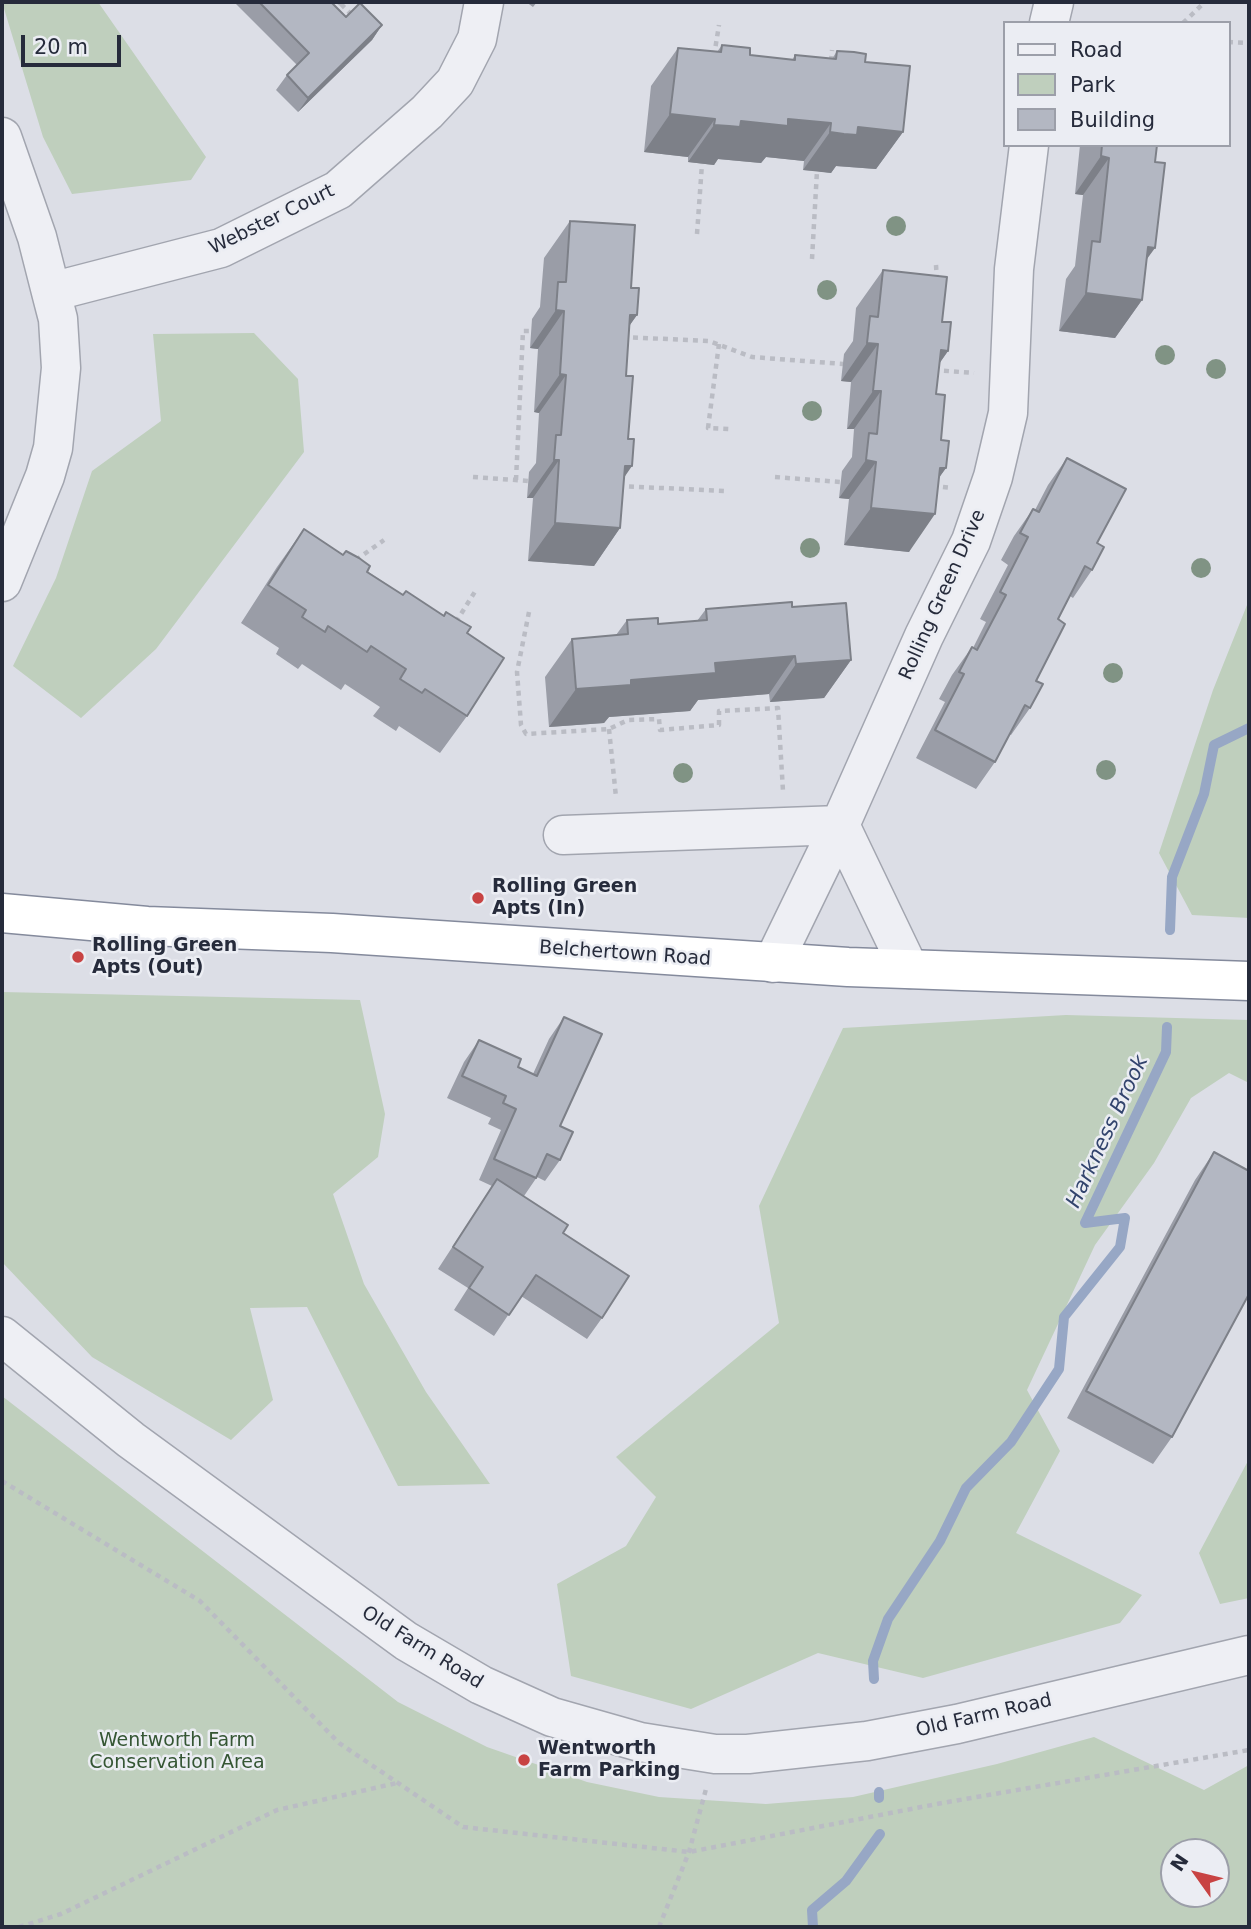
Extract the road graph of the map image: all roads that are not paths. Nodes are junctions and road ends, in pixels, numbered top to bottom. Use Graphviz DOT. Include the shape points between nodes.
graph roads {
  1 [pos="484,2"];
  2 [pos="1054,2"];
  3 [pos="1049,21"];
  4 [pos="2,137"];
  5 [pos="1029,147"];
  6 [pos="51,292"];
  7 [pos="2,582"];
  8 [pos="840,825"];
  9 [pos="563,835"];
  10 [pos="2,914"];
  11 [pos="773,963"];
  12 [pos="909,969"];
  13 [pos="1249,981"];
  14 [pos="2,1336"];
  15 [pos="1249,1655"];
  1 -- 6 [label="street, Webster Court" via="477,39 455,82 338,190 221,248"];
  2 -- 3 [label="street"];
  4 -- 6 [label="street" via="37,236"];
  5 -- 8 [label="street, Rolling Green Drive" via="1014,269 1008,413 993,477 971,541"];
  6 -- 7 [label="street" via="61,368 52,448 28,524"];
  8 -- 9 [label="street"];
  8 -- 11 [label="street, Rolling Green Drive"];
  8 -- 12 [label="street"];
  10 -- 11 [label="highway, Belchertown Road"];
  11 -- 12 [label="highway, Belchertown Road"];
  12 -- 13 [label="highway, Belchertown Road"];
  14 -- 15 [label="street, Old Farm Road" via="141,1448 345,1599 441,1663 552,1717 640,1742 715,1754 785,1752 867,1741"];
}
